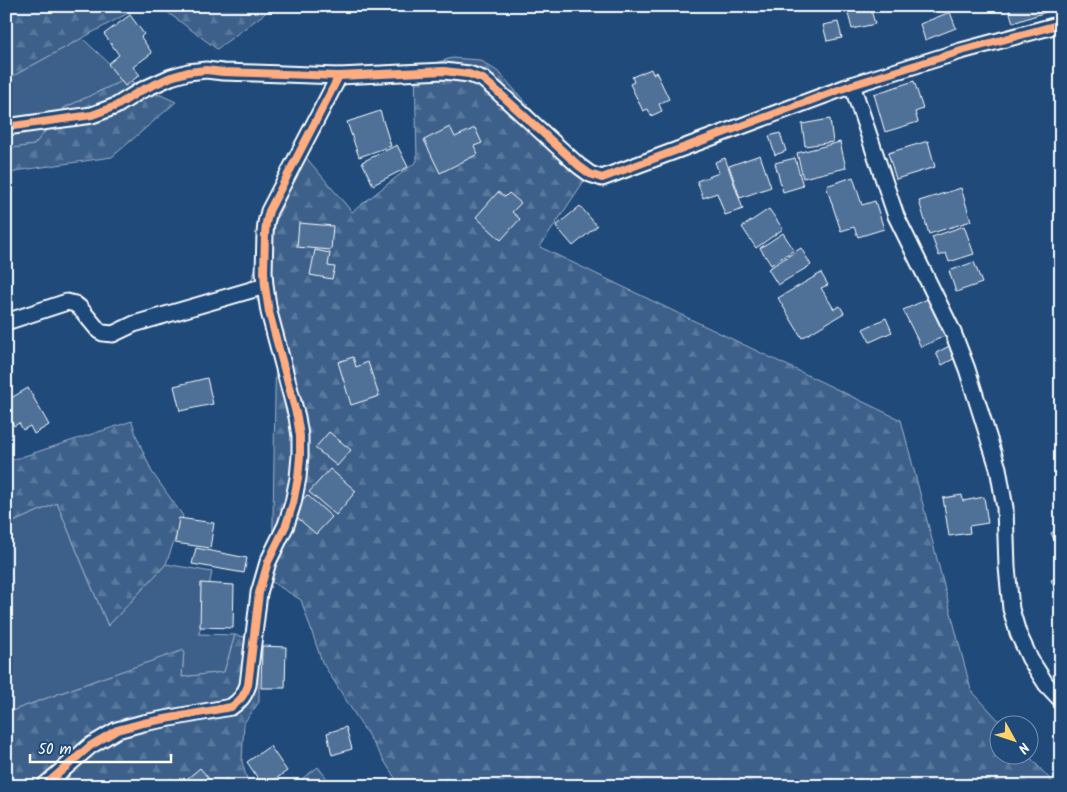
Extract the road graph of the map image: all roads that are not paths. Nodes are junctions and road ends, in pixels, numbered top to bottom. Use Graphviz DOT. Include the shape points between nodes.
graph roads {
  1 [pos="1061,24"];
  2 [pos="339,76"];
  3 [pos="852,85"];
  4 [pos="6,127"];
  5 [pos="265,286"];
  6 [pos="6,322"];
  7 [pos="1061,700"];
  8 [pos="44,786"];
  1 -- 3 [label="street" via="961,50"];
  2 -- 3 [label="street" via="444,71 483,79 579,166 602,178"];
  2 -- 4 [label="street" via="188,72 140,91 106,111"];
  2 -- 5 [label="street" via="270,211 265,234"];
  3 -- 7 [label="street" via="896,216 952,330 998,468 1005,508 1011,609 1018,633 1046,684"];
  5 -- 6 [label="street" via="134,324 113,334 103,333 80,308 67,302"];
  5 -- 8 [label="street" via="297,416 300,456 293,503 268,562 259,593 245,694 231,707 117,730 90,746"];
}
